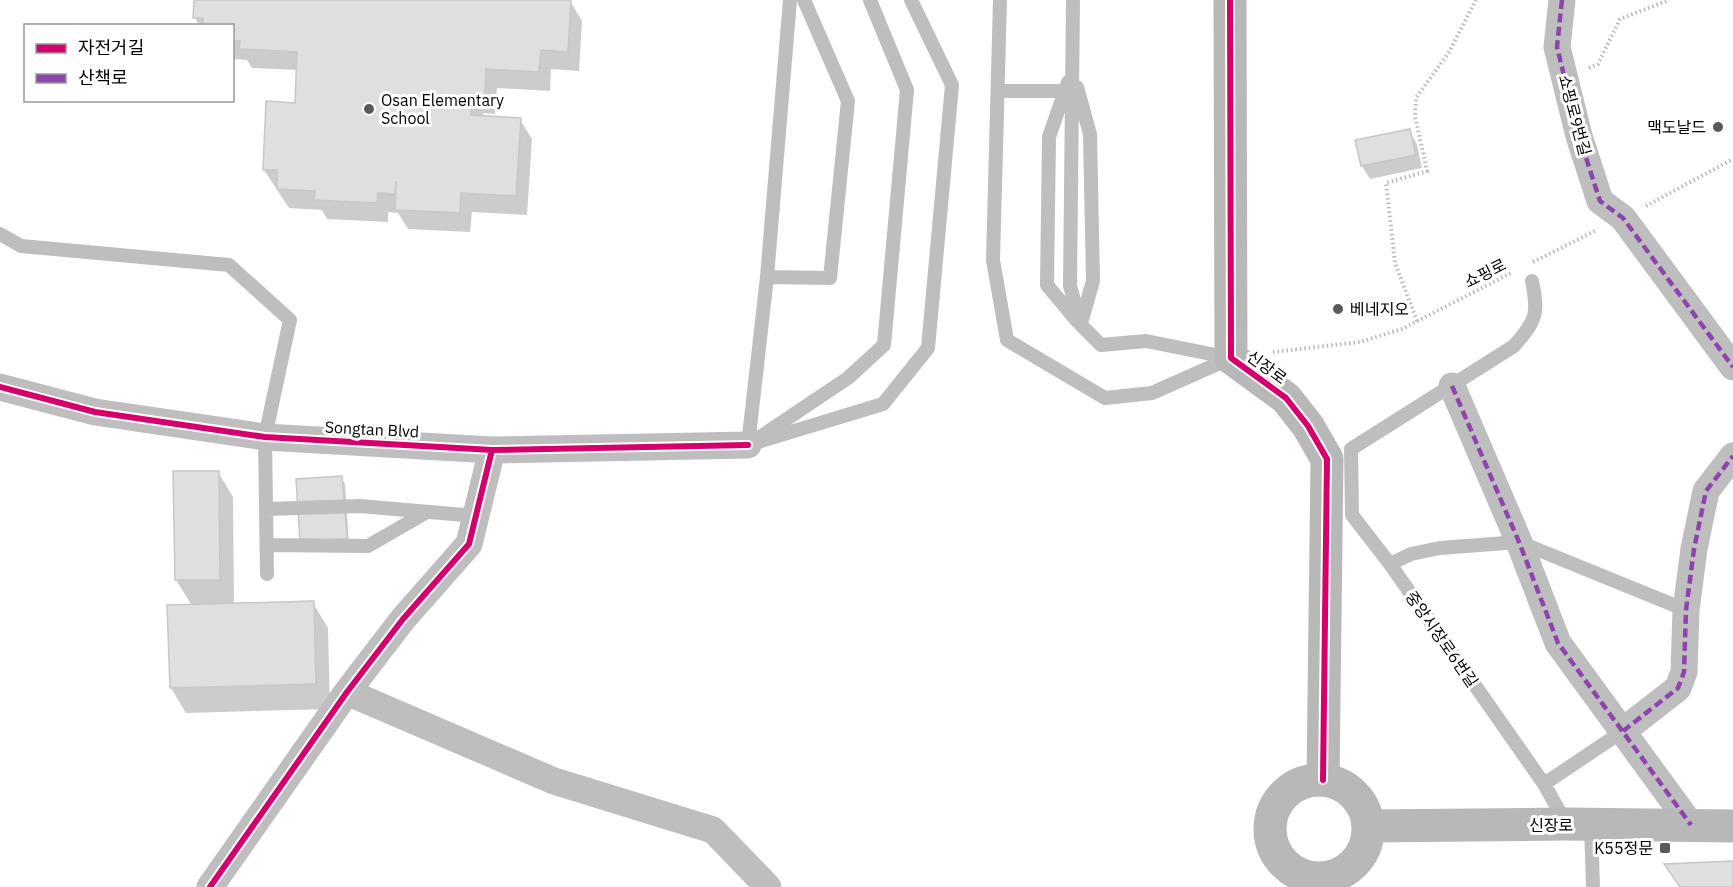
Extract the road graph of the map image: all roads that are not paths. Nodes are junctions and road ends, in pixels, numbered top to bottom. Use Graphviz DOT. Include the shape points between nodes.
graph roads {
  1 [pos="790,0"];
  2 [pos="804,0"];
  3 [pos="870,0"];
  4 [pos="911,0"];
  5 [pos="1000,0"];
  6 [pos="1072,0"];
  7 [pos="1230,0"];
  8 [pos="1562,0"];
  9 [pos="1072,70"];
  10 [pos="998,91"];
  11 [pos="1065,92"];
  12 [pos="0,234"];
  13 [pos="767,277"];
  14 [pos="1532,281"];
  15 [pos="1081,325"];
  16 [pos="1232,358"];
  17 [pos="1733,367"];
  18 [pos="1452,386"];
  19 [pos="0,387"];
  20 [pos="265,437"];
  21 [pos="748,445"];
  22 [pos="492,450"];
  23 [pos="1733,456"];
  24 [pos="266,509"];
  25 [pos="427,512"];
  26 [pos="476,516"];
  27 [pos="1519,542"];
  28 [pos="267,545"];
  29 [pos="1390,564"];
  30 [pos="267,574"];
  31 [pos="1686,610"];
  32 [pos="347,692"];
  33 [pos="1623,731"];
  34 [pos="1323,780"];
  35 [pos="1544,784"];
  36 [pos="1579,825"];
  37 [pos="1691,825"];
  38 [pos="1368,826"];
  39 [pos="1733,826"];
  40 [pos="1319,882"];
  41 [pos="210,887"];
  42 [pos="768,887"];
  43 [pos="1593,887"];
  1 -- 13 [label="lane"];
  2 -- 13 [label="lane" via="848,100 830,278"];
  3 -- 21 [label="lane" via="907,90 885,345 848,378"];
  4 -- 21 [label="lane" via="952,85 928,348 883,404"];
  5 -- 10 [label="lane"];
  6 -- 9 [label="lane"];
  7 -- 16 [label="street, 신장로"];
  8 -- 17 [label="street, 쇼핑로9번길" via="1557,47 1600,201 1623,218"];
  9 -- 11 [label="lane"];
  9 -- 15 [label="lane" via="1071,286"];
  9 -- 15 [label="lane" via="1090,134 1093,281"];
  10 -- 11 [label="lane"];
  10 -- 16 [label="lane" via="993,260 1007,340 1105,398 1152,393"];
  11 -- 15 [label="lane" via="1049,137 1047,285"];
  12 -- 20 [label="lane" via="21,246 230,265 290,320"];
  13 -- 21 [label="lane"];
  14 -- 18 [label="lane" via="1536,301 1532,324 1514,346"];
  15 -- 16 [label="lane" via="1101,345 1146,341"];
  16 -- 34 [label="street, 신장로" via="1286,398 1327,459"];
  18 -- 27 [label="street"];
  18 -- 29 [label="lane, 중앙시장로6번길" via="1351,449 1352,514"];
  19 -- 20 [label="street, Songtan Blvd" via="95,412"];
  20 -- 22 [label="street, Songtan Blvd"];
  20 -- 24 [label="lane"];
  21 -- 22 [label="street, Songtan Blvd"];
  22 -- 26 [label="street"];
  23 -- 31 [label="street" via="1706,491"];
  24 -- 25 [label="lane" via="360,506"];
  24 -- 28 [label="lane"];
  25 -- 26 [label="lane"];
  25 -- 28 [label="lane" via="368,546"];
  26 -- 32 [label="street" via="469,544"];
  27 -- 29 [label="lane" via="1440,548 1411,554"];
  27 -- 31 [label="lane"];
  27 -- 33 [label="street" via="1558,643"];
  28 -- 30 [label="lane"];
  29 -- 35 [label="lane, 중앙시장로6번길"];
  31 -- 33 [label="street" via="1684,672 1678,688"];
  32 -- 41 [label="street"];
  32 -- 42 [label="street" via="554,781 713,830"];
  33 -- 35 [label="lane"];
  33 -- 37 [label="street"];
  34 -- 38 [label="street" via="1349,790 1359,800"];
  34 -- 40 [label="street" via="1310,781 1287,793 1278,802 1271,827 1276,852 1284,863"];
  35 -- 36 [label="lane, 중앙시장로6번길"];
  36 -- 37 [label="street, 신장로"];
  36 -- 38 [label="street, 신장로"];
  36 -- 43 [label="lane"];
  37 -- 39 [label="street, 신장로"];
  38 -- 40 [label="street" via="1365,846 1355,863"];
}
